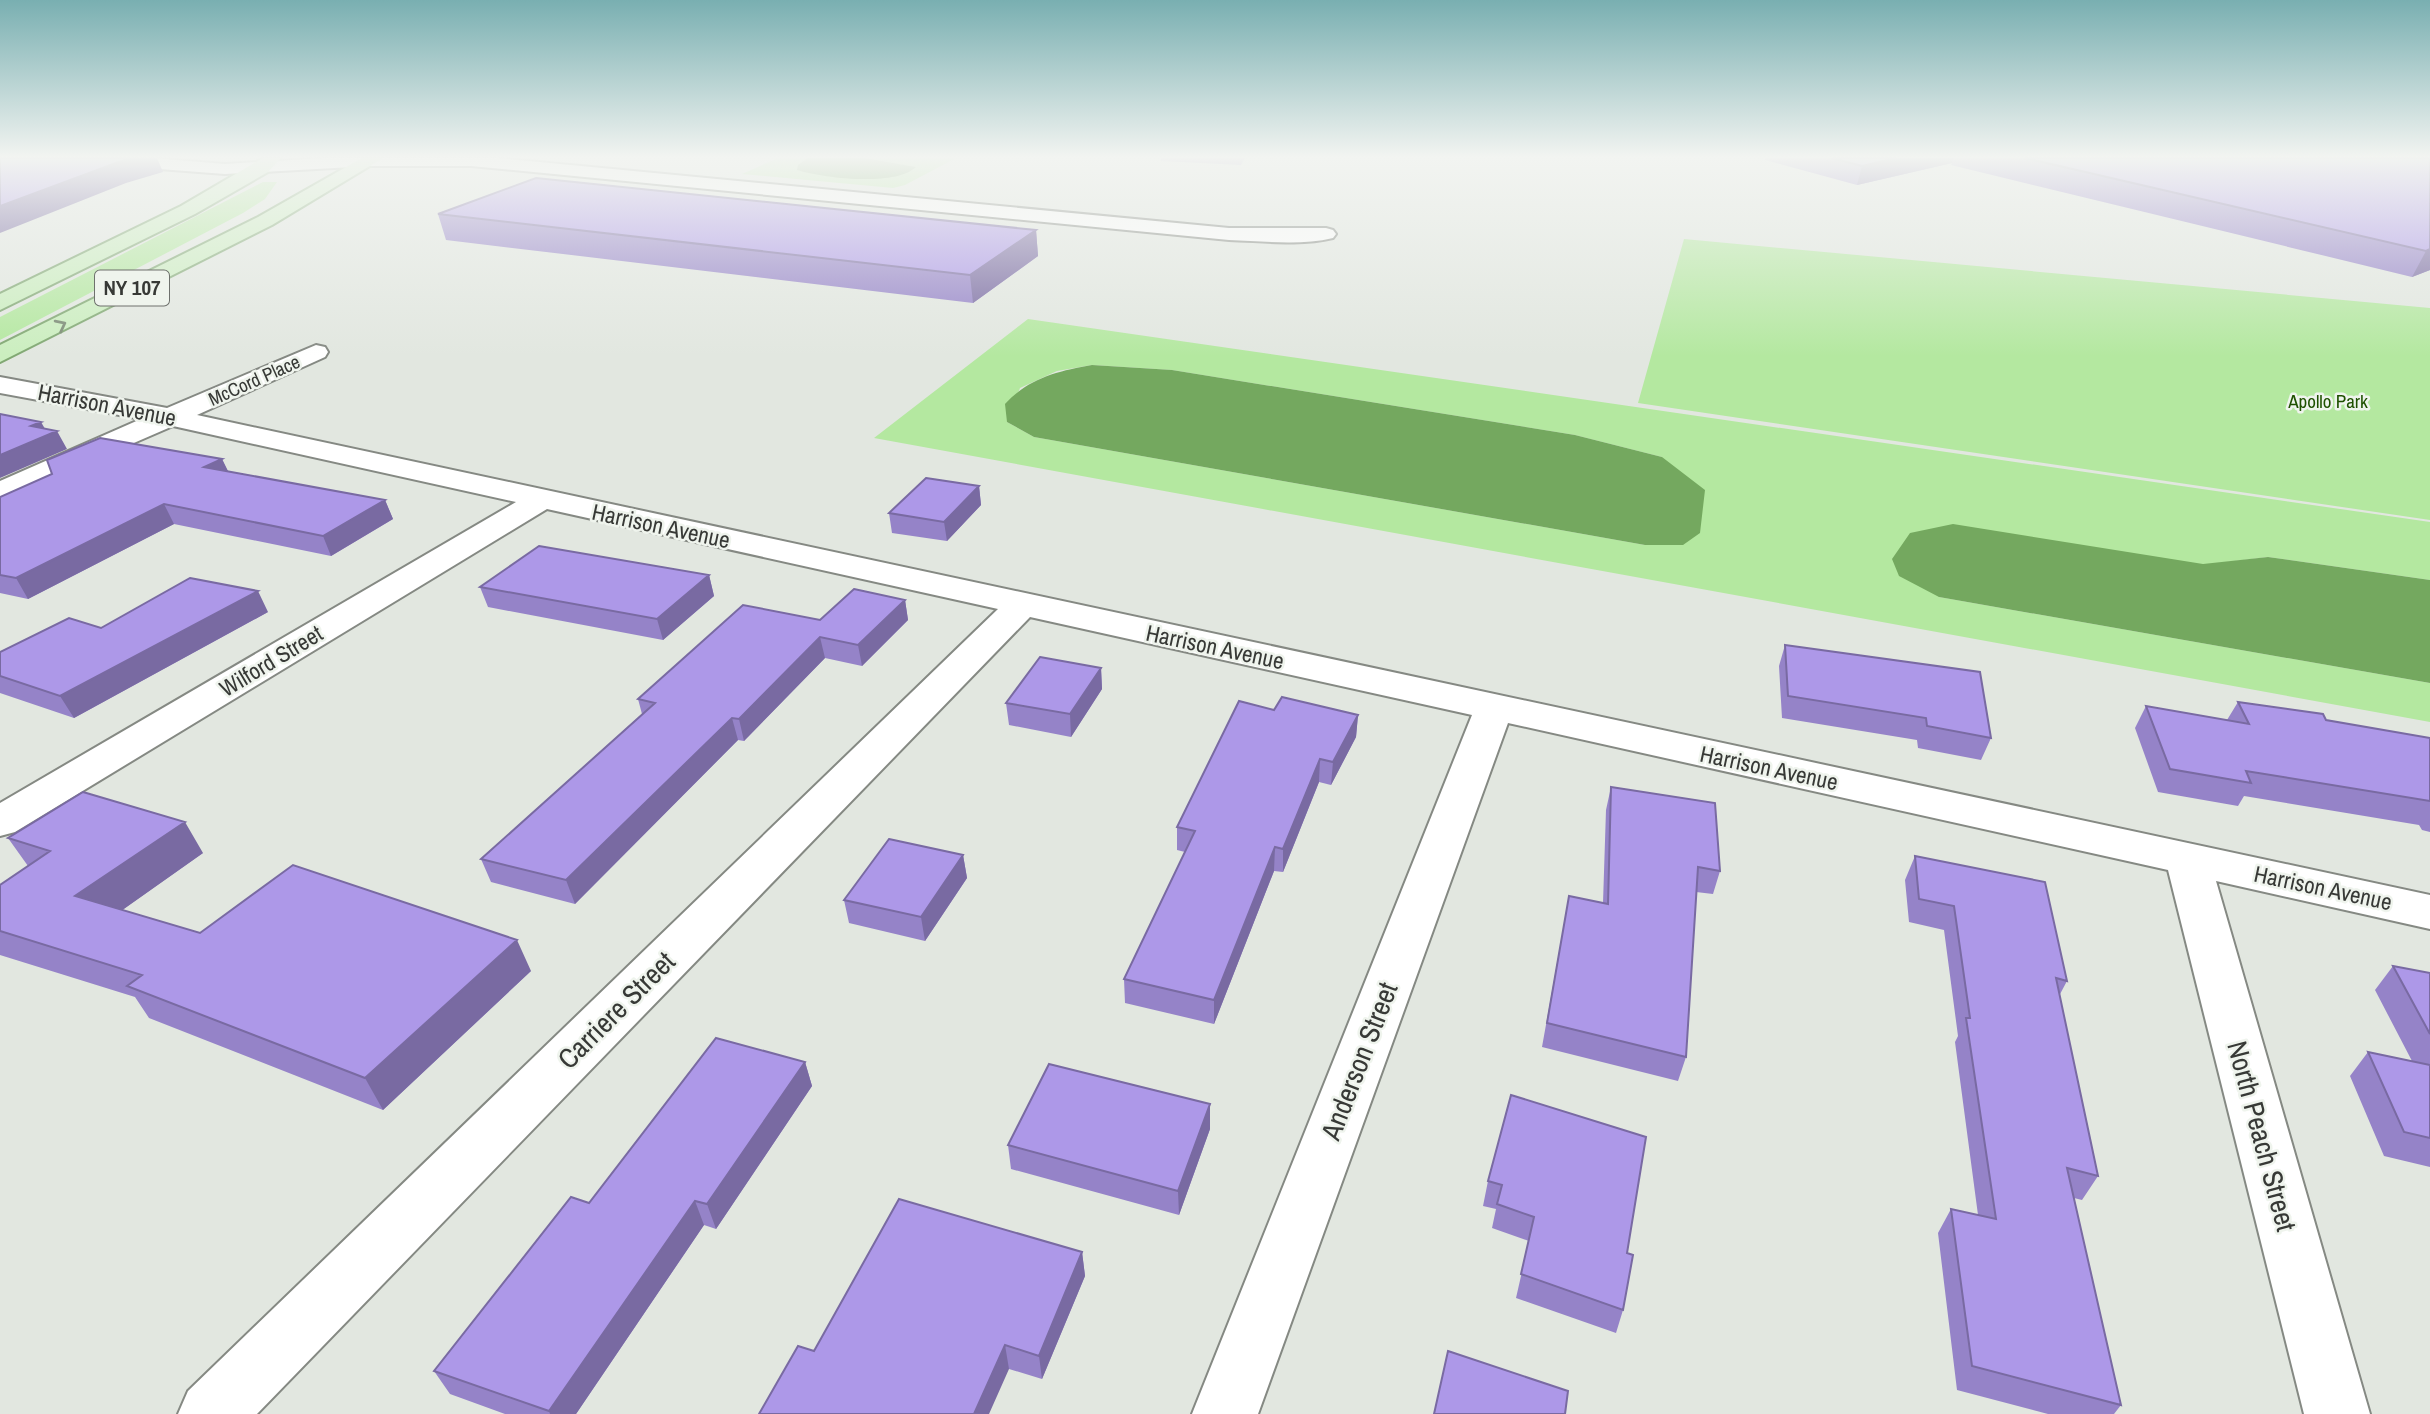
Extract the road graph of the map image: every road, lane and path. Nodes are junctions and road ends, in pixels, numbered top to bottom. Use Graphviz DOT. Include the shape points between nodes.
graph roads {
  1 [pos="162,224"];
  2 [pos="240,224"];
  3 [pos="253,224"];
  4 [pos="1125,224"];
  5 [pos="1326,234"];
  6 [pos="206,251"];
  7 [pos="0,303"];
  8 [pos="316,352"];
  9 [pos="0,355"];
  10 [pos="0,385"];
  11 [pos="171,417"];
  12 [pos="0,492"];
  13 [pos="541,500"];
  14 [pos="1022,605"];
  15 [pos="1494,708"];
  16 [pos="0,822"];
  17 [pos="2187,859"];
  18 [pos="2430,912"];
  19 [pos="211,1414"];
  20 [pos="1225,1414"];
  21 [pos="2337,1414"];
  1 -- 7 [label="main road, NY 107"];
  2 -- 6 [label="main road"];
  3 -- 6 [label="main road, NY 107"];
  4 -- 5 [label="street" via="1229,234"];
  9 -- 6 [label="main road, NY 107, one-way"];
  8 -- 11 [label="street, McCord Place"];
  10 -- 11 [label="street, Harrison Avenue"];
  11 -- 12 [label="street, McCord Place"];
  11 -- 13 [label="street, Harrison Avenue"];
  13 -- 14 [label="street, Harrison Avenue"];
  13 -- 16 [label="street, Wilford Street"];
  14 -- 15 [label="street, Harrison Avenue"];
  14 -- 19 [label="street, Carriere Street"];
  15 -- 17 [label="street, Harrison Avenue"];
  15 -- 20 [label="street, Anderson Street"];
  17 -- 18 [label="street, Harrison Avenue"];
  17 -- 21 [label="street, North Peach Street"];
}
